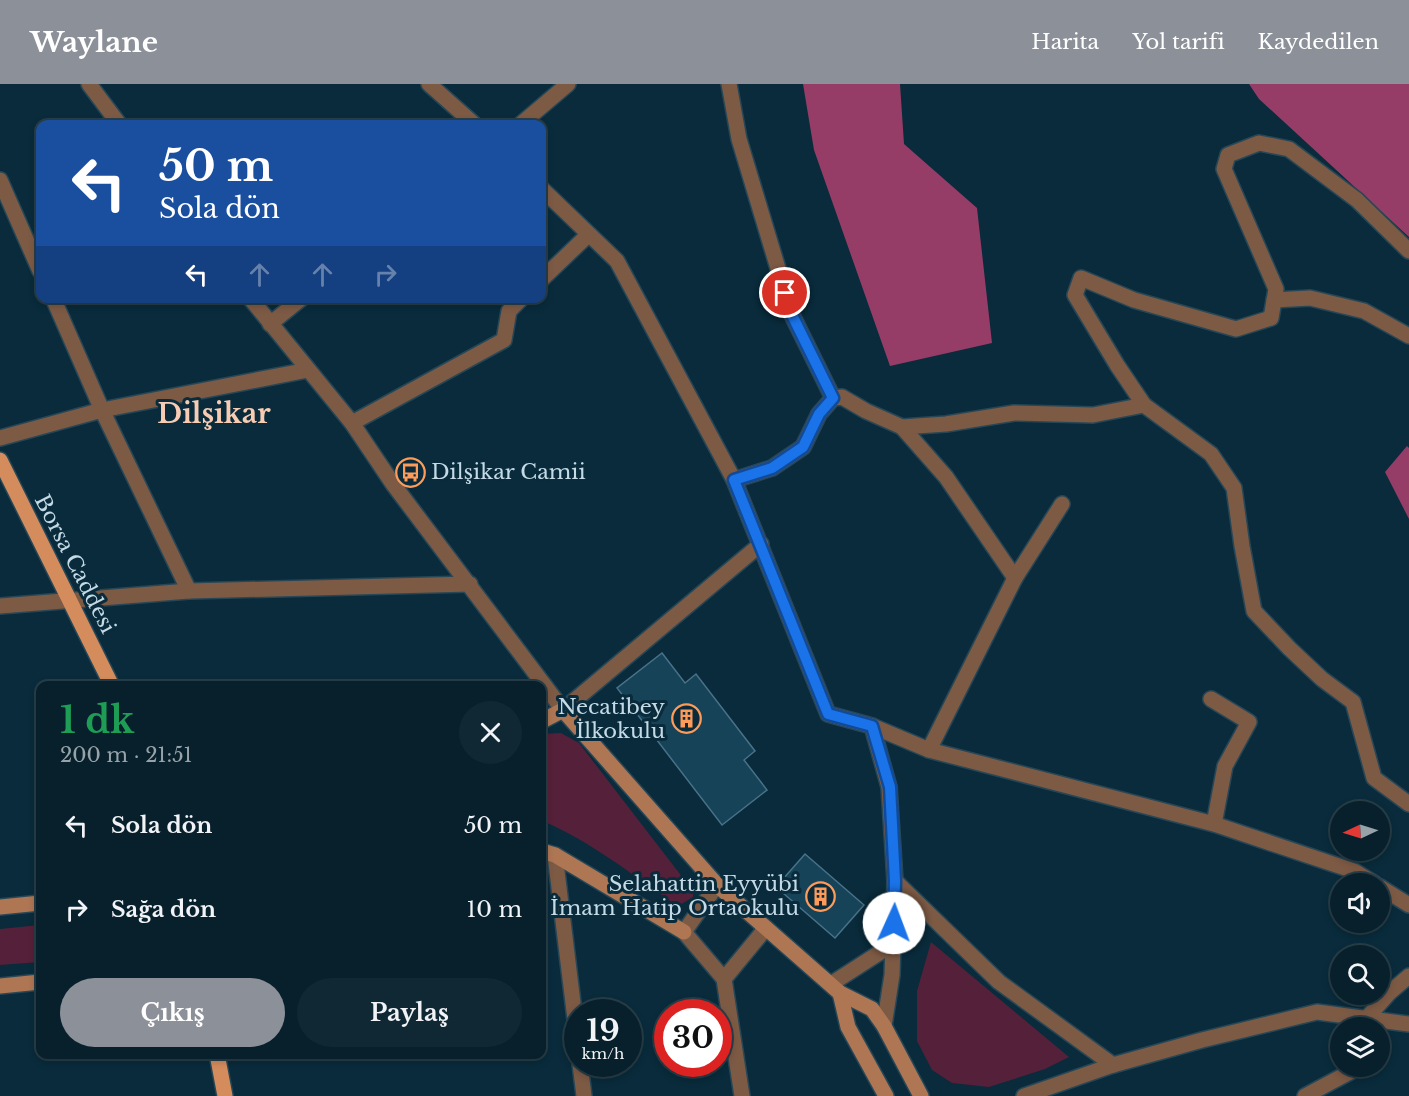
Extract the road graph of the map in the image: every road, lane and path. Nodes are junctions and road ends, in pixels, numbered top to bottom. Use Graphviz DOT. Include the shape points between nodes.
graph roads {
  1 [pos="89,84"];
  2 [pos="429,84"];
  3 [pos="568,84"];
  4 [pos="729,84"];
  5 [pos="116,120"];
  6 [pos="470,120"];
  7 [pos="526,120"];
  8 [pos="0,180"];
  9 [pos="546,193"];
  10 [pos="588,235"];
  11 [pos="1409,251"];
  12 [pos="36,262"];
  13 [pos="546,275"];
  14 [pos="1274,300"];
  15 [pos="55,303"];
  16 [pos="254,303"];
  17 [pos="296,303"];
  18 [pos="517,303"];
  19 [pos="270,324"];
  20 [pos="1409,336"];
  21 [pos="309,370"];
  22 [pos="833,398"];
  23 [pos="1144,405"];
  24 [pos="102,410"];
  25 [pos="352,423"];
  26 [pos="902,427"];
  27 [pos="0,438"];
  28 [pos="0,460"];
  29 [pos="734,480"];
  30 [pos="1062,504"];
  31 [pos="761,544"];
  32 [pos="1015,578"];
  33 [pos="470,584"];
  34 [pos="189,591"];
  35 [pos="70,601"];
  36 [pos="0,606"];
  37 [pos="110,681"];
  38 [pos="542,681"];
  39 [pos="546,687"];
  40 [pos="1211,699"];
  41 [pos="563,710"];
  42 [pos="546,719"];
  43 [pos="872,726"];
  44 [pos="929,750"];
  45 [pos="1409,804"];
  46 [pos="1214,824"];
  47 [pos="548,853"];
  48 [pos="1357,873"];
  49 [pos="895,881"];
  50 [pos="717,885"];
  51 [pos="1390,893"];
  52 [pos="36,903"];
  53 [pos="1409,904"];
  54 [pos="0,907"];
  55 [pos="766,928"];
  56 [pos="684,932"];
  57 [pos="893,944"];
  58 [pos="1409,976"];
  59 [pos="724,979"];
  60 [pos="36,982"];
  61 [pos="0,986"];
  62 [pos="836,988"];
  63 [pos="571,999"];
  64 [pos="1339,1017"];
  65 [pos="1370,1017"];
  66 [pos="1390,1024"];
  67 [pos="1409,1024"];
  68 [pos="884,1026"];
  69 [pos="218,1059"];
  70 [pos="1113,1065"];
  71 [pos="582,1077"];
  72 [pos="1341,1077"];
  73 [pos="225,1096"];
  74 [pos="584,1096"];
  75 [pos="742,1096"];
  76 [pos="886,1096"];
  77 [pos="921,1096"];
  78 [pos="1024,1096"];
  79 [pos="1305,1096"];
  1 -- 5 [label="street"];
  2 -- 6 [label="street"];
  3 -- 7 [label="street"];
  4 -- 22 [label="street" via="739,139 792,315"];
  8 -- 12 [label="street"];
  9 -- 10 [label="street"];
  10 -- 13 [label="street"];
  10 -- 29 [label="street" via="617,261"];
  11 -- 14 [label="street" via="1357,200 1289,149 1259,143 1228,155 1224,169 1276,289"];
  14 -- 20 [label="street" via="1310,298 1364,311"];
  14 -- 23 [label="street" via="1271,318 1236,329 1134,300 1080,278 1075,295"];
  15 -- 24 [label="street"];
  16 -- 19 [label="street"];
  17 -- 19 [label="street"];
  18 -- 25 [label="street" via="508,311 504,340"];
  19 -- 21 [label="street"];
  21 -- 24 [label="street"];
  21 -- 25 [label="street"];
  22 -- 26 [label="street" via="842,398"];
  22 -- 29 [label="street" via="819,414 803,447 772,468"];
  23 -- 26 [label="street" via="1094,415 1014,413"];
  23 -- 45 [label="street" via="1211,454 1234,488 1254,611 1288,648 1353,702 1374,778"];
  24 -- 27 [label="street"];
  24 -- 34 [label="street"];
  25 -- 33 [label="street"];
  26 -- 32 [label="street" via="946,477"];
  28 -- 35 [label="main road, Borsa Caddesi"];
  29 -- 31 [label="street"];
  30 -- 32 [label="street"];
  31 -- 41 [label="street"];
  31 -- 43 [label="street" via="828,714"];
  32 -- 44 [label="street"];
  33 -- 34 [label="street"];
  33 -- 38 [label="street"];
  34 -- 35 [label="street"];
  35 -- 36 [label="street"];
  35 -- 37 [label="main road, Borsa Caddesi"];
  39 -- 41 [label="street"];
  40 -- 46 [label="street" via="1249,722 1226,766"];
  41 -- 42 [label="main road"];
  41 -- 50 [label="main road"];
  43 -- 44 [label="street"];
  43 -- 49 [label="street" via="890,787"];
  44 -- 46 [label="street"];
  46 -- 48 [label="street"];
  47 -- 56 [label="main road"];
  47 -- 63 [label="street"];
  49 -- 57 [label="street"];
  49 -- 70 [label="street" via="999,982"];
  50 -- 55 [label="main road"];
  50 -- 56 [label="street"];
  51 -- 53 [label="street"];
  52 -- 54 [label="main road"];
  55 -- 59 [label="street"];
  55 -- 62 [label="main road"];
  56 -- 59 [label="street"];
  57 -- 62 [label="street"];
  57 -- 68 [label="street"];
  58 -- 65 [label="street"];
  59 -- 75 [label="street"];
  60 -- 61 [label="main road"];
  62 -- 68 [label="main road" via="872,1008"];
  62 -- 76 [label="main road" via="848,1026"];
  64 -- 70 [label="street" via="1317,1012"];
  66 -- 67 [label="street"];
  68 -- 77 [label="main road"];
  69 -- 73 [label="main road"];
  70 -- 78 [label="street"];
  71 -- 74 [label="street"];
  72 -- 79 [label="street"];
}
